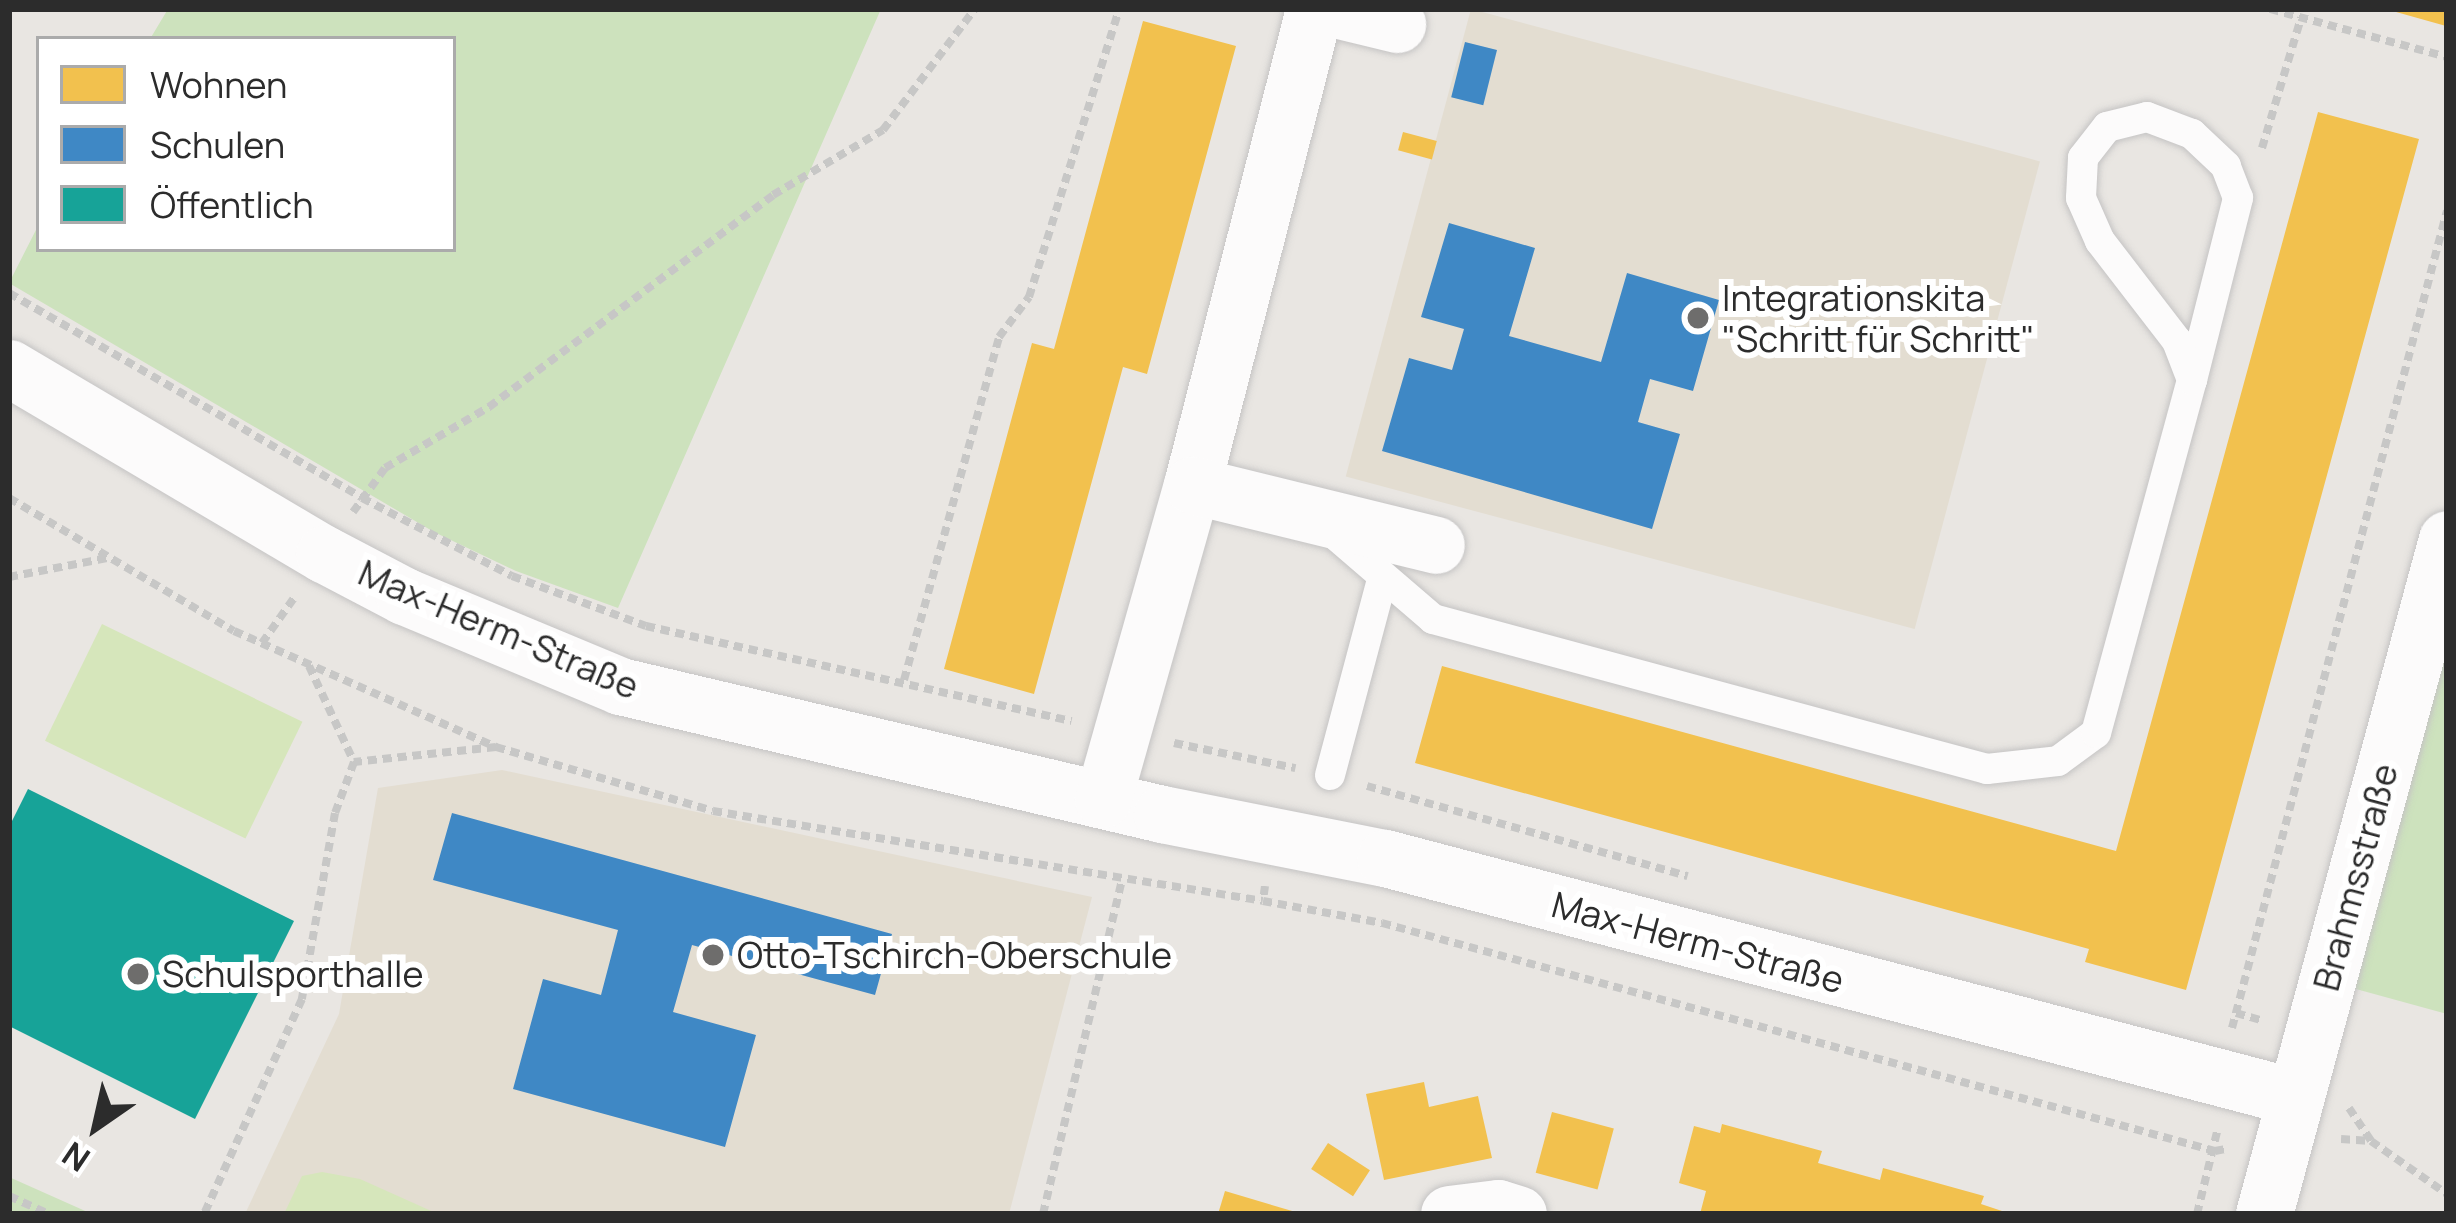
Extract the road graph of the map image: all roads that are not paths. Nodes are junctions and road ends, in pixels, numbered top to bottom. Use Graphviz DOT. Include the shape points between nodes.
graph roads {
  1 [pos="1314,9"];
  2 [pos="1335,9"];
  3 [pos="1397,24"];
  4 [pos="9,368"];
  5 [pos="2192,380"];
  6 [pos="1192,485"];
  7 [pos="1313,514"];
  8 [pos="2447,539"];
  9 [pos="1436,545"];
  10 [pos="1382,579"];
  11 [pos="1330,775"];
  12 [pos="1103,799"];
  13 [pos="2291,1096"];
  14 [pos="1449,1214"];
  15 [pos="1518,1214"];
  16 [pos="2264,1214"];
  1 -- 6 [label="street"];
  2 -- 3 [label="street"];
  4 -- 12 [label="street, Max-Herm-Straße" via="404,596 620,686"];
  5 -- 5 [label="lane" via="2237,198 2226,166 2192,134 2146,117 2107,127 2083,158 2081,198 2100,241 2177,341"];
  5 -- 10 [label="lane" via="2096,733 2058,761 1987,769 1964,763 1432,619"];
  6 -- 7 [label="street"];
  6 -- 12 [label="street"];
  7 -- 9 [label="street"];
  7 -- 10 [label="lane"];
  8 -- 13 [label="street, Brahmsstraße"];
  10 -- 11 [label="lane"];
  12 -- 13 [label="street, Max-Herm-Straße" via="1385,858"];
  13 -- 16 [label="street, Brahmsstraße"];
  14 -- 15 [label="street"];
}
